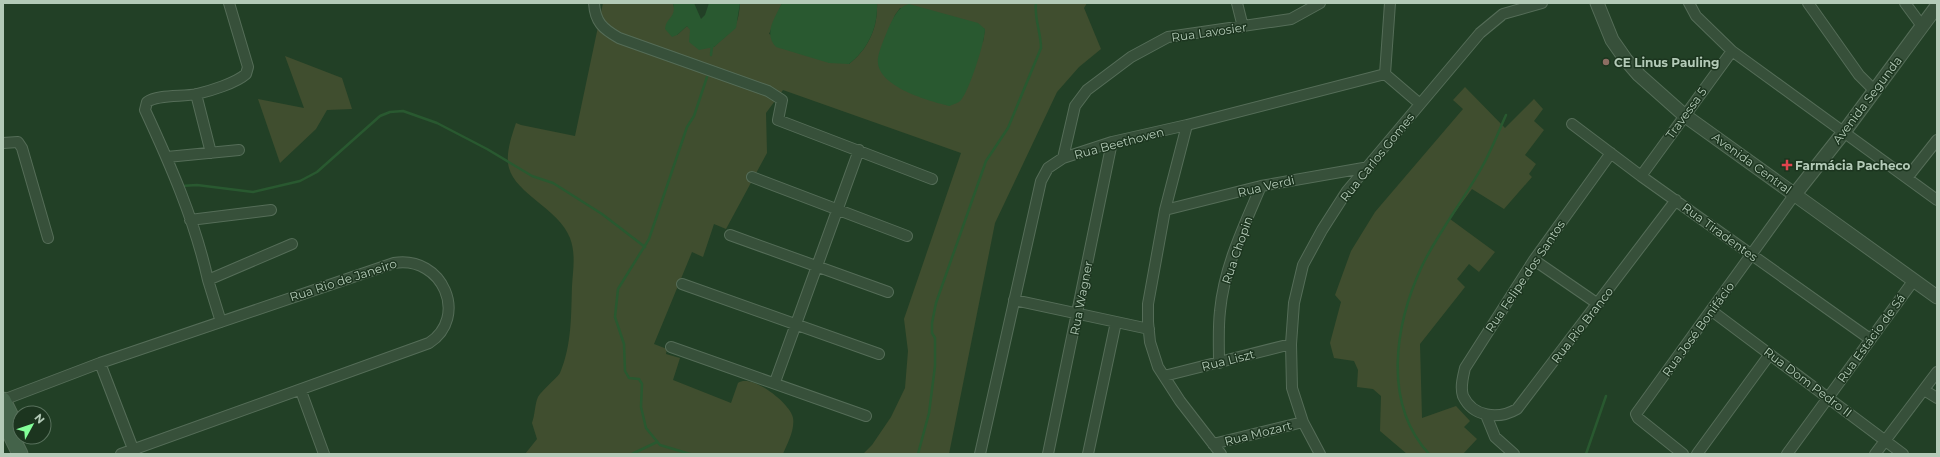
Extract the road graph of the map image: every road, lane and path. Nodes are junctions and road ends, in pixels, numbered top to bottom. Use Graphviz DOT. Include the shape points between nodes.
graph roads {
  1 [pos="229,3"];
  2 [pos="594,3"];
  3 [pos="1237,3"];
  4 [pos="1320,3"];
  5 [pos="1390,3"];
  6 [pos="1505,3"];
  7 [pos="1542,3"];
  8 [pos="1597,3"];
  9 [pos="1689,3"];
  10 [pos="1808,3"];
  11 [pos="1905,3"];
  12 [pos="1937,6"];
  13 [pos="1503,14"];
  14 [pos="1922,26"];
  15 [pos="1242,27"];
  16 [pos="1732,50"];
  17 [pos="1385,74"];
  18 [pos="1874,90"];
  19 [pos="196,94"];
  20 [pos="1420,104"];
  21 [pos="1684,115"];
  22 [pos="1572,124"];
  23 [pos="1187,125"];
  24 [pos="1844,132"];
  25 [pos="1937,140"];
  26 [pos="1112,142"];
  27 [pos="3,143"];
  28 [pos="239,150"];
  29 [pos="859,150"];
  30 [pos="211,153"];
  31 [pos="1611,153"];
  32 [pos="167,157"];
  33 [pos="1063,158"];
  34 [pos="1369,167"];
  35 [pos="1642,176"];
  36 [pos="752,177"];
  37 [pos="1907,178"];
  38 [pos="932,179"];
  39 [pos="1261,186"];
  40 [pos="1794,194"];
  41 [pos="1676,200"];
  42 [pos="1937,200"];
  43 [pos="271,210"];
  44 [pos="837,210"];
  45 [pos="1165,210"];
  46 [pos="190,220"];
  47 [pos="730,235"];
  48 [pos="907,236"];
  49 [pos="48,238"];
  50 [pos="292,244"];
  51 [pos="1752,255"];
  52 [pos="1534,260"];
  53 [pos="817,266"];
  54 [pos="208,280"];
  55 [pos="1914,280"];
  56 [pos="682,284"];
  57 [pos="888,292"];
  58 [pos="1937,297"];
  59 [pos="1014,300"];
  60 [pos="1598,304"];
  61 [pos="1712,310"];
  62 [pos="1078,314"];
  63 [pos="221,322"];
  64 [pos="1116,322"];
  65 [pos="796,325"];
  66 [pos="1149,329"];
  67 [pos="1870,339"];
  68 [pos="1291,344"];
  69 [pos="671,347"];
  70 [pos="879,354"];
  71 [pos="1770,354"];
  72 [pos="1219,363"];
  73 [pos="100,364"];
  74 [pos="1164,376"];
  75 [pos="1936,377"];
  76 [pos="776,382"];
  77 [pos="1924,390"];
  78 [pos="301,391"];
  79 [pos="1828,397"];
  80 [pos="1937,398"];
  81 [pos="3,400"];
  82 [pos="1486,415"];
  83 [pos="866,416"];
  84 [pos="3,419"];
  85 [pos="12,419"];
  86 [pos="1303,422"];
  87 [pos="1885,441"];
  88 [pos="1213,444"];
  89 [pos="24,445"];
  90 [pos="134,452"];
  91 [pos="20,454"];
  92 [pos="29,454"];
  93 [pos="121,454"];
  94 [pos="324,454"];
  95 [pos="980,454"];
  96 [pos="1048,454"];
  97 [pos="1088,454"];
  98 [pos="1221,454"];
  99 [pos="1320,454"];
  100 [pos="1514,454"];
  101 [pos="1683,454"];
  102 [pos="1697,454"];
  103 [pos="1787,454"];
  104 [pos="1875,454"];
  105 [pos="1903,454"];
  1 -- 19 [label="street" via="248,67 247,72 235,81"];
  2 -- 29 [label="street" via="595,14 600,24 619,38 768,91 782,100 778,120"];
  3 -- 15 [label="street"];
  4 -- 15 [label="street, Rua Lavosier" via="1291,19"];
  5 -- 17 [label="street"];
  6 -- 13 [label="street"];
  7 -- 13 [label="street, Rua Carlos Gomes"];
  8 -- 21 [label="street, Avenida Central" via="1612,40 1626,60"];
  9 -- 16 [label="street" via="1696,16"];
  10 -- 18 [label="street" via="1859,75"];
  11 -- 14 [label="street"];
  12 -- 14 [label="street, Avenida Segunda"];
  13 -- 20 [label="street, Rua Carlos Gomes" via="1480,33"];
  14 -- 18 [label="street, Avenida Segunda"];
  15 -- 33 [label="street, Rua Lavosier" via="1168,37 1125,62 1079,99 1075,106"];
  16 -- 21 [label="street, Travessa 5"];
  16 -- 24 [label="street"];
  17 -- 20 [label="street"];
  17 -- 23 [label="street, Rua Beethoven"];
  18 -- 24 [label="street, Avenida Segunda"];
  19 -- 30 [label="street"];
  19 -- 32 [label="street" via="147,102 145,110"];
  20 -- 34 [label="street, Rua Carlos Gomes"];
  21 -- 35 [label="street, Travessa 5"];
  21 -- 40 [label="street, Avenida Central"];
  22 -- 31 [label="street, Rua Tiradentes"];
  23 -- 26 [label="street, Rua Beethoven"];
  23 -- 45 [label="street"];
  24 -- 37 [label="street"];
  24 -- 40 [label="street, Avenida Segunda"];
  25 -- 37 [label="street"];
  26 -- 33 [label="street, Rua Beethoven"];
  26 -- 62 [label="street, Rua Wagner"];
  27 -- 49 [label="street" via="18,142 22,148"];
  28 -- 30 [label="street"];
  29 -- 38 [label="street"];
  29 -- 44 [label="street"];
  30 -- 32 [label="street"];
  31 -- 35 [label="street, Rua Tiradentes"];
  31 -- 52 [label="street, Rua Felipe dos Santos"];
  32 -- 46 [label="street"];
  33 -- 59 [label="street, Rua Beethoven" via="1048,168 1041,180"];
  34 -- 39 [label="street, Rua Verdi"];
  34 -- 68 [label="street, Rua Carlos Gomes" via="1347,191 1303,265 1294,303"];
  35 -- 41 [label="street, Rua Tiradentes"];
  36 -- 44 [label="street"];
  37 -- 42 [label="street"];
  39 -- 45 [label="street, Rua Verdi"];
  39 -- 72 [label="street, Rua Chopin" via="1229,268 1220,310"];
  40 -- 51 [label="street, Rua José Bonifácio"];
  40 -- 55 [label="street, Avenida Central"];
  41 -- 51 [label="street, Rua Tiradentes"];
  41 -- 60 [label="street, Rua Rio Branco"];
  43 -- 46 [label="street"];
  44 -- 48 [label="street"];
  44 -- 53 [label="street"];
  45 -- 66 [label="street" via="1148,304"];
  46 -- 54 [label="street"];
  47 -- 53 [label="street"];
  50 -- 54 [label="street"];
  51 -- 61 [label="street, Rua José Bonifácio"];
  51 -- 67 [label="street, Rua Tiradentes"];
  52 -- 60 [label="street"];
  52 -- 82 [label="street, Rua Felipe dos Santos" via="1465,368 1462,381 1463,395 1470,406"];
  53 -- 57 [label="street"];
  53 -- 65 [label="street"];
  54 -- 63 [label="street"];
  55 -- 58 [label="street, Avenida Central"];
  55 -- 67 [label="street, Rua Estácio de Sá"];
  56 -- 65 [label="street"];
  59 -- 62 [label="street"];
  59 -- 95 [label="street, Rua Beethoven"];
  60 -- 82 [label="street, Rua Rio Branco" via="1517,409 1502,415"];
  61 -- 71 [label="street, Rua Dom Pedro II"];
  61 -- 101 [label="street, Rua José Bonifácio" via="1636,414"];
  62 -- 64 [label="street"];
  62 -- 96 [label="street, Rua Wagner"];
  63 -- 73 [label="street, Rua Rio de Janeiro"];
  63 -- 78 [label="street, Rua Rio de Janeiro" via="394,263 417,263 436,274 448,298 447,316 438,337 429,343"];
  64 -- 66 [label="street"];
  64 -- 97 [label="street"];
  65 -- 70 [label="street"];
  65 -- 76 [label="street"];
  66 -- 74 [label="street" via="1150,342 1158,367"];
  67 -- 79 [label="street, Rua Estácio de Sá"];
  68 -- 72 [label="street, Rua Liszt"];
  68 -- 86 [label="street, Rua Carlos Gomes" via="1292,388"];
  69 -- 76 [label="street"];
  71 -- 79 [label="street, Rua Dom Pedro II"];
  71 -- 102 [label="street"];
  72 -- 74 [label="street, Rua Liszt"];
  73 -- 81 [label="street, Rua Rio de Janeiro"];
  73 -- 90 [label="street"];
  74 -- 88 [label="street"];
  75 -- 77 [label="street"];
  76 -- 83 [label="street"];
  77 -- 80 [label="street"];
  77 -- 87 [label="street"];
  78 -- 90 [label="street, Rua Rio de Janeiro"];
  78 -- 94 [label="street"];
  79 -- 87 [label="street, Rua Dom Pedro II"];
  79 -- 103 [label="street, Rua Estácio de Sá"];
  81 -- 85 [label="main road"];
  82 -- 100 [label="street" via="1495,437"];
  84 -- 91 [label="main road"];
  86 -- 88 [label="street, Rua Mozart"];
  86 -- 99 [label="street, Rua Carlos Gomes"];
  87 -- 104 [label="street"];
  87 -- 105 [label="street, Rua Dom Pedro II"];
  88 -- 98 [label="street"];
  89 -- 92 [label="main road"];
  90 -- 93 [label="street, Rua Rio de Janeiro"];
}
